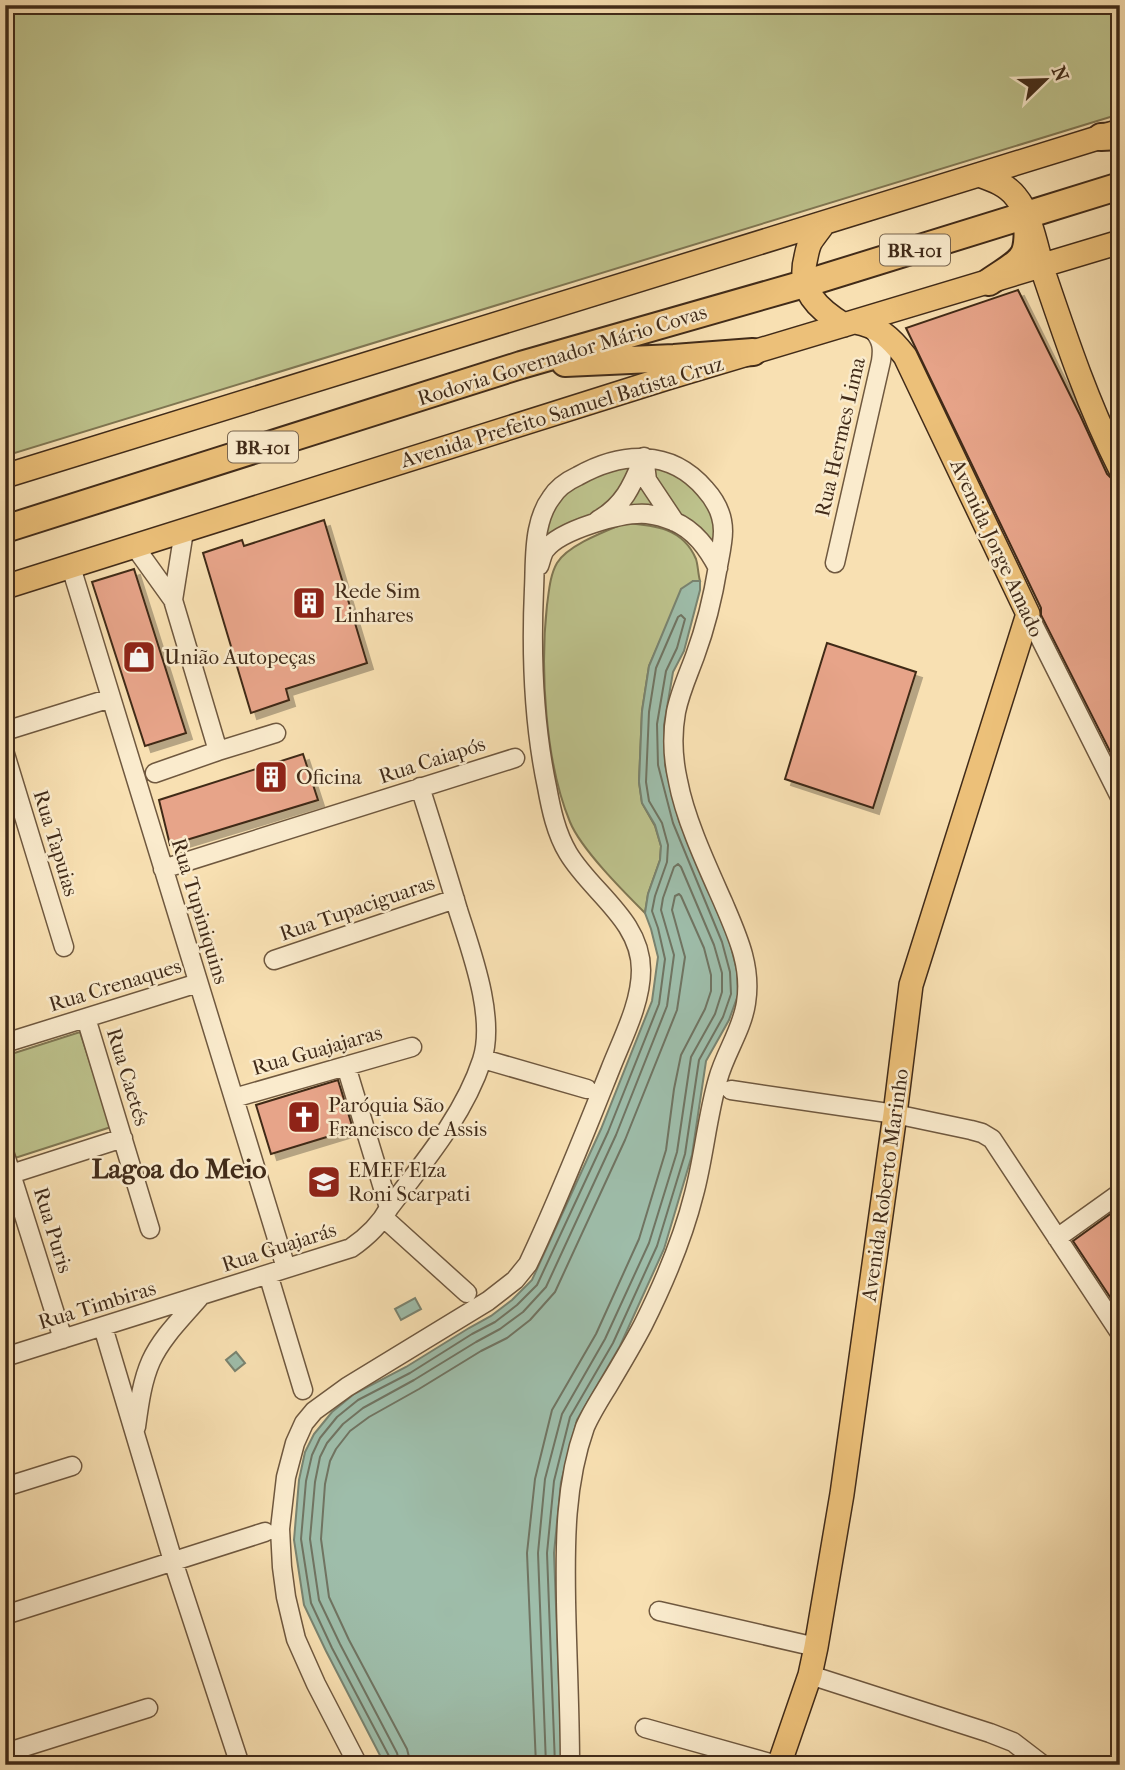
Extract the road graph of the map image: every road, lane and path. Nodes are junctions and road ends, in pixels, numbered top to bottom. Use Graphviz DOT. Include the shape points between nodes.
graph roads {
  1 [pos="1113,135"];
  2 [pos="979,175"];
  3 [pos="1120,186"];
  4 [pos="1027,216"];
  5 [pos="824,223"];
  6 [pos="1120,242"];
  7 [pos="1041,266"];
  8 [pos="989,282"];
  9 [pos="804,284"];
  10 [pos="856,324"];
  11 [pos="753,352"];
  12 [pos="521,365"];
  13 [pos="644,457"];
  14 [pos="1120,468"];
  15 [pos="5,476"];
  16 [pos="675,522"];
  17 [pos="588,525"];
  18 [pos="5,529"];
  19 [pos="184,531"];
  20 [pos="135,547"];
  21 [pos="835,564"];
  22 [pos="71,567"];
  23 [pos="718,568"];
  24 [pos="534,575"];
  25 [pos="5,587"];
  26 [pos="173,600"];
  27 [pos="1028,614"];
  28 [pos="111,698"];
  29 [pos="5,731"];
  30 [pos="276,733"];
  31 [pos="218,751"];
  32 [pos="5,754"];
  33 [pos="515,758"];
  34 [pos="155,773"];
  35 [pos="420,788"];
  36 [pos="1120,797"];
  37 [pos="163,869"];
  38 [pos="455,900"];
  39 [pos="64,947"];
  40 [pos="274,960"];
  41 [pos="198,983"];
  42 [pos="86,1018"];
  43 [pos="5,1043"];
  44 [pos="412,1047"];
  45 [pos="483,1059"];
  46 [pos="346,1066"];
  47 [pos="587,1089"];
  48 [pos="732,1090"];
  49 [pos="234,1098"];
  50 [pos="895,1114"];
  51 [pos="122,1138"];
  52 [pos="5,1155"];
  53 [pos="8,1175"];
  54 [pos="1120,1193"];
  55 [pos="387,1213"];
  56 [pos="150,1229"];
  57 [pos="1057,1238"];
  58 [pos="286,1269"];
  59 [pos="268,1274"];
  60 [pos="467,1293"];
  61 [pos="202,1296"];
  62 [pos="103,1326"];
  63 [pos="1120,1333"];
  64 [pos="63,1339"];
  65 [pos="5,1357"];
  66 [pos="303,1390"];
  67 [pos="134,1433"];
  68 [pos="72,1466"];
  69 [pos="5,1488"];
  70 [pos="265,1532"];
  71 [pos="173,1561"];
  72 [pos="659,1611"];
  73 [pos="5,1615"];
  74 [pos="816,1647"];
  75 [pos="810,1675"];
  76 [pos="148,1708"];
  77 [pos="645,1728"];
  78 [pos="5,1753"];
  79 [pos="240,1765"];
  80 [pos="358,1765"];
  81 [pos="570,1765"];
  82 [pos="778,1765"];
  83 [pos="1043,1765"];
  1 -- 2 [label="main road"];
  2 -- 4 [label="main road" via="1002,184"];
  2 -- 5 [label="main road"];
  3 -- 4 [label="highway, Rodovia Governador Mário Covas / BR-101"];
  4 -- 7 [label="main road"];
  4 -- 8 [label="highway" via="1026,251"];
  4 -- 9 [label="highway, Rodovia Governador Mário Covas / BR-101"];
  5 -- 9 [label="main road" via="810,243"];
  5 -- 15 [label="main road"];
  6 -- 7 [label="main road, Avenida Prefeito Samuel Batista Cruz"];
  7 -- 8 [label="main road, Avenida Prefeito Samuel Batista Cruz"];
  7 -- 14 [label="main road" via="1077,369"];
  8 -- 10 [label="main road, Avenida Prefeito Samuel Batista Cruz"];
  9 -- 10 [label="main road, Avenida Jorge Amado" via="827,315"];
  9 -- 12 [label="highway, Rodovia Governador Mário Covas / BR-101"];
  10 -- 11 [label="main road, Avenida Prefeito Samuel Batista Cruz"];
  10 -- 21 [label="street, Rua Hermes Lima" via="879,336 883,348"];
  10 -- 27 [label="main road, Avenida Jorge Amado" via="883,332 905,356"];
  11 -- 12 [label="highway"];
  11 -- 19 [label="main road, Avenida Prefeito Samuel Batista Cruz"];
  12 -- 18 [label="highway, Rodovia Governador Mário Covas / BR-101"];
  13 -- 16 [label="street" via="647,480"];
  13 -- 17 [label="street" via="631,489 608,514"];
  13 -- 23 [label="street" via="680,467 702,484 717,504 723,528"];
  13 -- 24 [label="street" via="604,463 584,472 549,500 538,532"];
  16 -- 17 [label="street" via="646,514"];
  16 -- 23 [label="street" via="706,546"];
  17 -- 24 [label="street" via="545,550"];
  19 -- 20 [label="main road, Avenida Prefeito Samuel Batista Cruz"];
  19 -- 26 [label="street"];
  20 -- 22 [label="main road, Avenida Prefeito Samuel Batista Cruz"];
  20 -- 26 [label="street"];
  22 -- 25 [label="main road, Avenida Prefeito Samuel Batista Cruz"];
  22 -- 28 [label="street, Rua Tupiniquins"];
  23 -- 81 [label="street" via="712,603 682,687 674,750 688,817 740,943 748,975 746,1003 718,1079 695,1193 682,1232 642,1327 586,1424 576,1461 565,1548"];
  24 -- 80 [label="street" via="534,708 552,813 568,853 630,930 640,953 642,975 611,1068 528,1264 488,1301 314,1411 295,1443 280,1529 286,1597 296,1639"];
  26 -- 31 [label="street"];
  27 -- 36 [label="street, Avenida Jorge Amado"];
  27 -- 50 [label="main road, Avenida Roberto Marinho" via="911,985"];
  28 -- 29 [label="street"];
  28 -- 37 [label="street, Rua Tupiniquins"];
  30 -- 31 [label="street"];
  31 -- 34 [label="street"];
  32 -- 39 [label="street, Rua Tapuias"];
  33 -- 35 [label="street, Rua Caiapós"];
  35 -- 37 [label="street, Rua Caiapós"];
  35 -- 38 [label="street, Rua Guajarás"];
  37 -- 41 [label="street, Rua Tupiniquins"];
  38 -- 40 [label="street, Rua Tupaciguaras"];
  38 -- 45 [label="street, Rua Guajarás" via="481,985"];
  41 -- 42 [label="street, Rua Crenaques"];
  41 -- 49 [label="street, Rua Tupiniquins"];
  42 -- 43 [label="street, Rua Crenaques"];
  42 -- 51 [label="street, Rua Caetés"];
  44 -- 46 [label="street, Rua Guajajaras"];
  45 -- 47 [label="street"];
  45 -- 55 [label="street, Rua Guajarás" via="469,1094"];
  46 -- 49 [label="street, Rua Guajajaras"];
  46 -- 55 [label="street"];
  48 -- 50 [label="street"];
  49 -- 58 [label="street, Rua Tupiniquins"];
  50 -- 57 [label="street" via="992,1139"];
  50 -- 74 [label="main road, Avenida Roberto Marinho"];
  51 -- 53 [label="street"];
  51 -- 56 [label="street, Rua Caetés"];
  52 -- 53 [label="street, Rua Puris"];
  53 -- 64 [label="street, Rua Puris"];
  54 -- 57 [label="street"];
  55 -- 58 [label="street, Rua Guajarás" via="351,1248"];
  55 -- 60 [label="street"];
  57 -- 63 [label="street"];
  58 -- 59 [label="street, Rua Guajarás"];
  59 -- 61 [label="street, Rua Guajarás"];
  59 -- 66 [label="street"];
  61 -- 62 [label="street, Rua Timbiras"];
  61 -- 67 [label="street, Rua Guajarás" via="165,1337 151,1361"];
  62 -- 64 [label="street, Rua Timbiras"];
  62 -- 67 [label="street, Rua Guajarás"];
  64 -- 65 [label="street, Rua Timbiras"];
  67 -- 71 [label="street, Rua Guajarás"];
  68 -- 69 [label="street"];
  70 -- 71 [label="street"];
  71 -- 73 [label="street"];
  71 -- 79 [label="street, Rua Guajarás"];
  72 -- 74 [label="street"];
  74 -- 75 [label="main road, Avenida Roberto Marinho"];
  75 -- 82 [label="main road, Avenida Roberto Marinho"];
  75 -- 83 [label="street" via="990,1732 1013,1742"];
  76 -- 78 [label="street"];
  77 -- 82 [label="street"];
}
